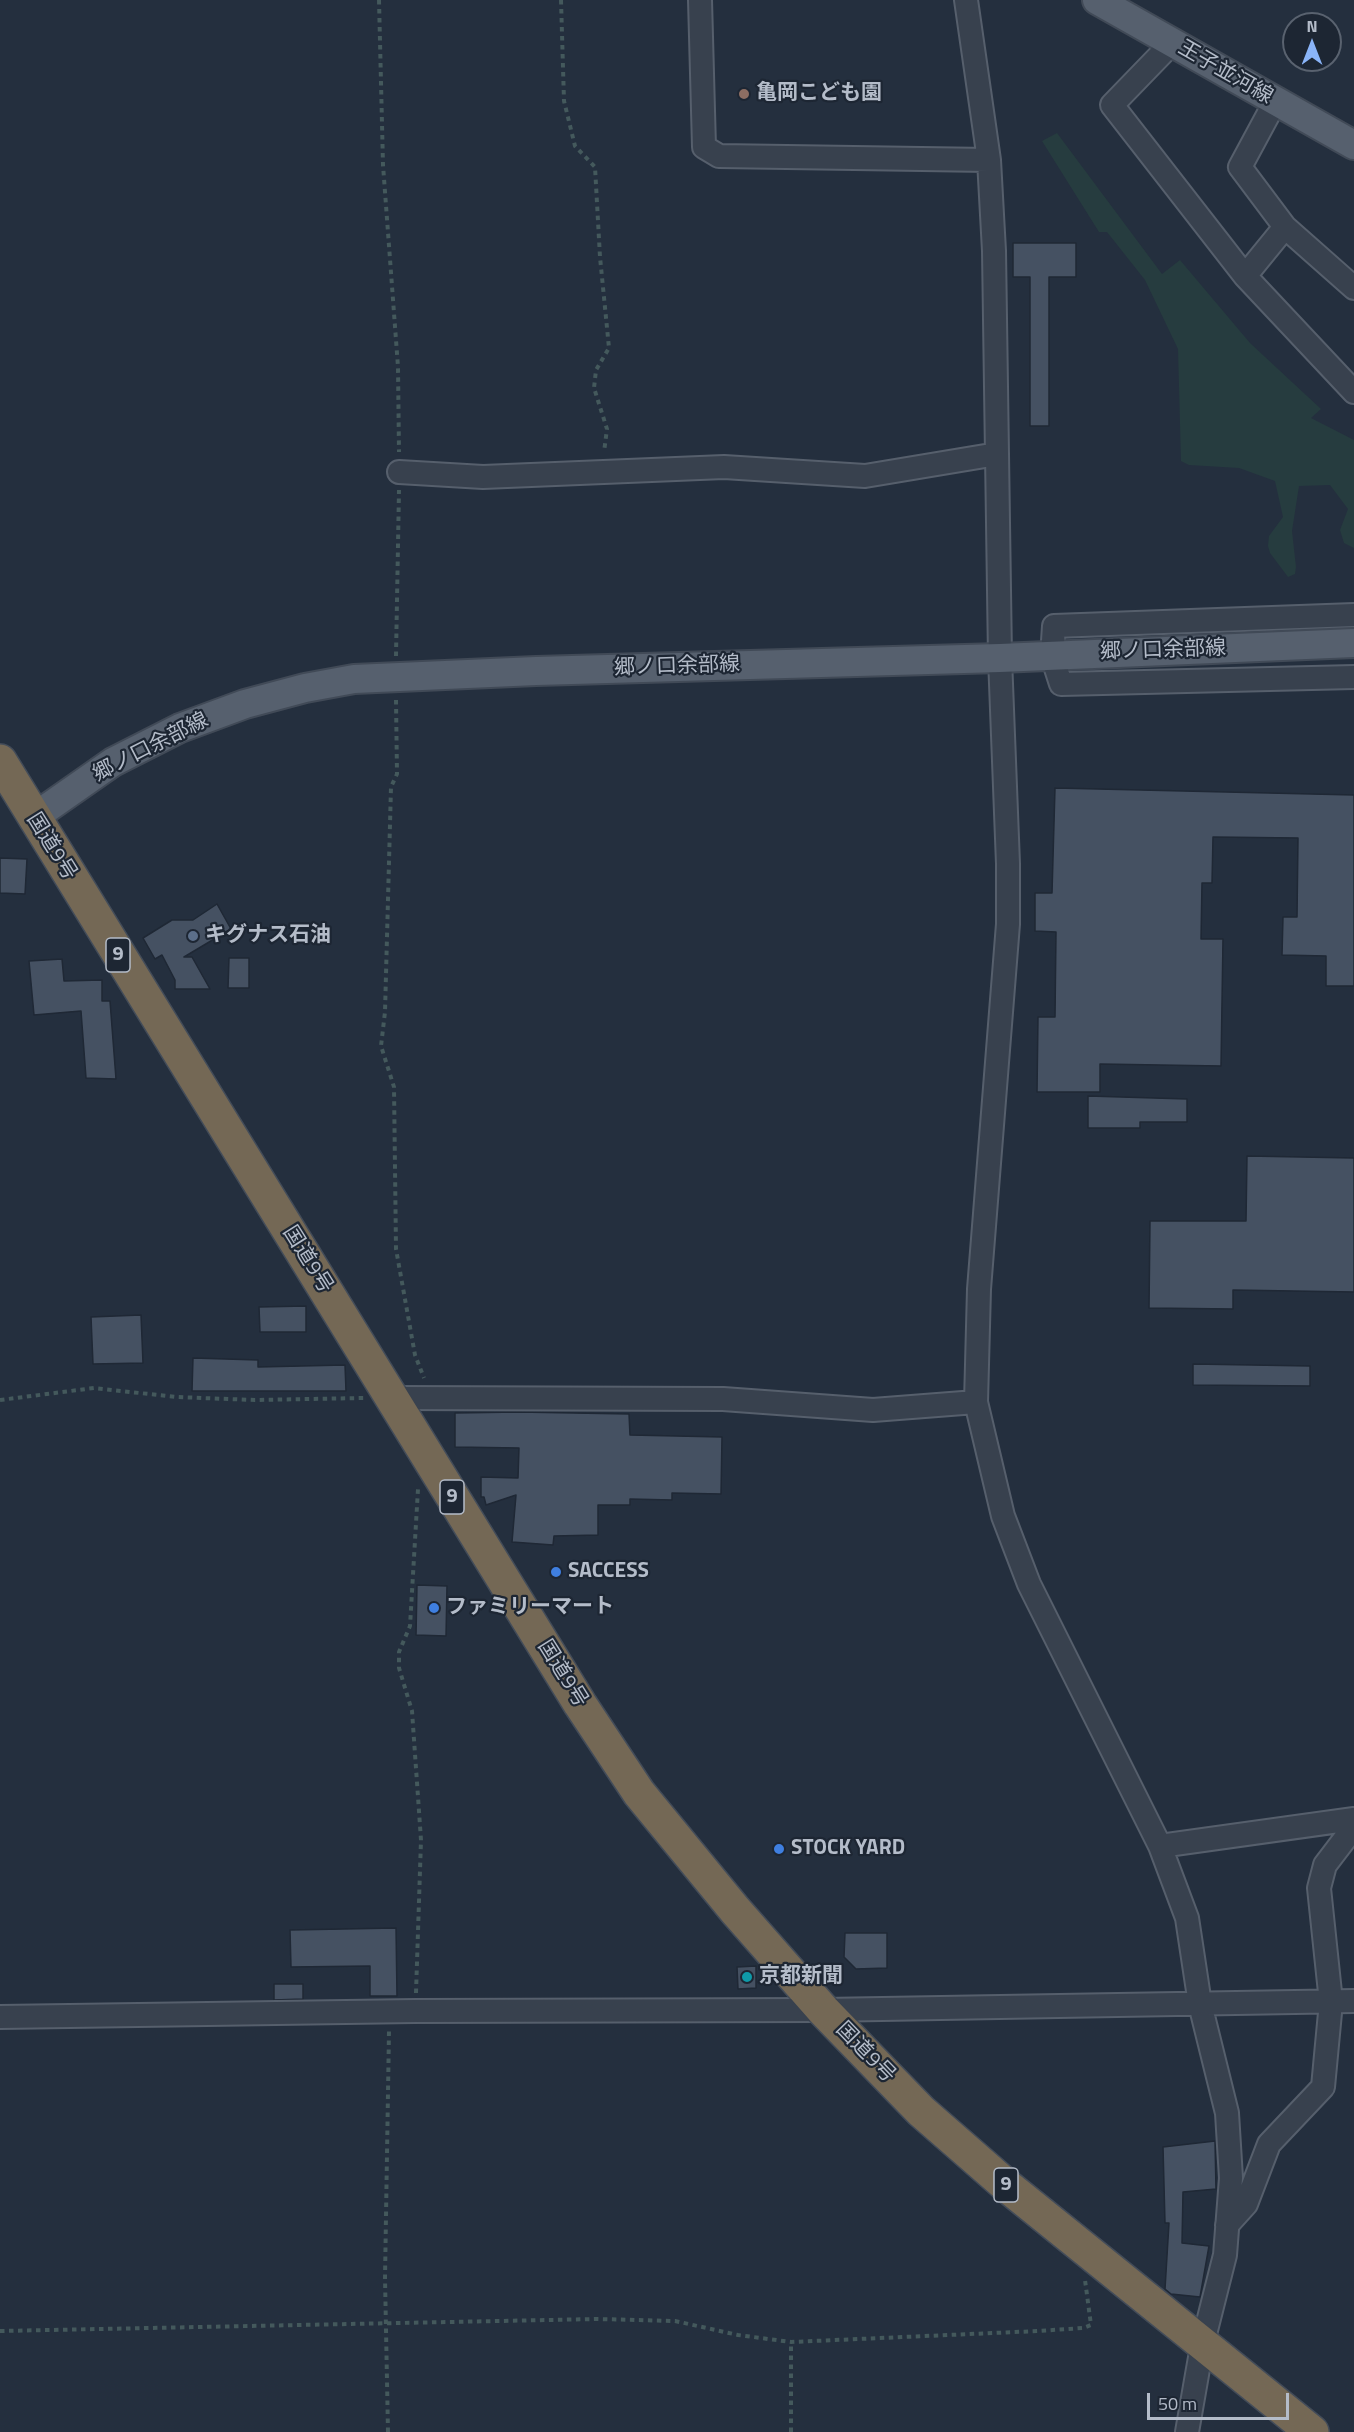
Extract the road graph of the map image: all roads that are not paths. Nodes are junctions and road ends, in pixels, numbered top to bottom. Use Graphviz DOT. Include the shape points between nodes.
graph roads {
  1 [pos="700,0"];
  2 [pos="966,0"];
  3 [pos="1097,0"];
  4 [pos="1172,43"];
  5 [pos="1275,102"];
  6 [pos="1354,145"];
  7 [pos="989,160"];
  8 [pos="1285,227"];
  9 [pos="1245,276"];
  10 [pos="1354,288"];
  11 [pos="1354,392"];
  12 [pos="997,454"];
  13 [pos="399,472"];
  14 [pos="1354,615"];
  15 [pos="1354,643"];
  16 [pos="1052,656"];
  17 [pos="1000,658"];
  18 [pos="1354,676"];
  19 [pos="0,761"];
  20 [pos="33,818"];
  21 [pos="392,1398"];
  22 [pos="976,1402"];
  23 [pos="1354,1819"];
  24 [pos="1354,1827"];
  25 [pos="1160,1846"];
  26 [pos="1354,2001"];
  27 [pos="1330,2002"];
  28 [pos="1200,2004"];
  29 [pos="823,2010"];
  30 [pos="0,2017"];
  31 [pos="1227,2225"];
  32 [pos="1202,2346"];
  33 [pos="1187,2432"];
  34 [pos="1311,2432"];
  1 -- 7 [label="street" via="704,147 719,156"];
  2 -- 7 [label="street"];
  3 -- 4 [label="main road, 王子並河線"];
  4 -- 5 [label="main road, 王子並河線"];
  4 -- 9 [label="street" via="1112,105"];
  5 -- 6 [label="main road, 王子並河線"];
  5 -- 8 [label="street" via="1240,167"];
  7 -- 12 [label="street"];
  8 -- 9 [label="street"];
  8 -- 10 [label="street"];
  9 -- 11 [label="street"];
  12 -- 13 [label="street" via="865,476 724,467 483,477"];
  12 -- 17 [label="street"];
  14 -- 16 [label="street" via="1054,627"];
  15 -- 16 [label="main road, 郷ノ口余部線"];
  16 -- 17 [label="main road, 郷ノ口余部線"];
  16 -- 18 [label="street" via="1061,684"];
  17 -- 20 [label="main road, 郷ノ口余部線" via="396,676 304,688 180,728 113,762"];
  17 -- 22 [label="street" via="1008,924 979,1289"];
  19 -- 20 [label="highway, 国道9号 / 9"];
  20 -- 21 [label="highway, 国道9号 / 9"];
  21 -- 22 [label="street" via="723,1400 873,1410"];
  21 -- 29 [label="highway, 国道9号 / 9" via="639,1793"];
  22 -- 25 [label="street" via="1003,1516 1029,1584"];
  23 -- 25 [label="street"];
  24 -- 27 [label="street" via="1325,1865 1319,1888"];
  25 -- 28 [label="street" via="1187,1918"];
  26 -- 27 [label="street"];
  27 -- 28 [label="street"];
  27 -- 31 [label="street" via="1323,2087 1269,2144 1245,2204"];
  28 -- 29 [label="street"];
  28 -- 31 [label="street" via="1227,2114 1231,2178"];
  29 -- 30 [label="street"];
  29 -- 32 [label="highway, 国道9号 / 9" via="921,2111"];
  31 -- 32 [label="street" via="1225,2255"];
  32 -- 33 [label="street"];
  32 -- 34 [label="highway, 国道9号 / 9"];
}
